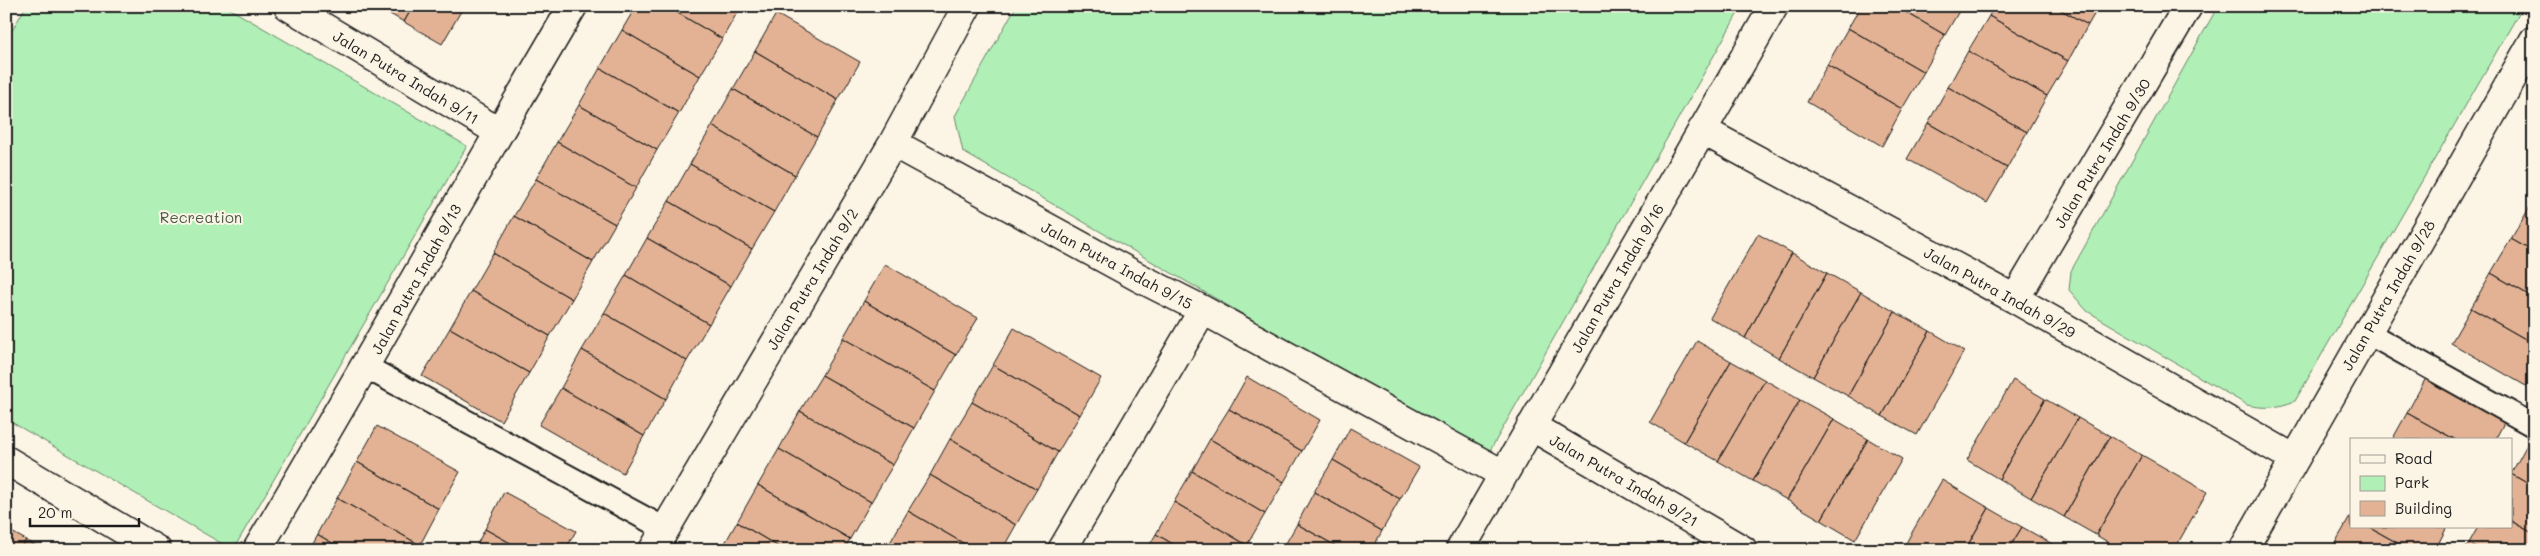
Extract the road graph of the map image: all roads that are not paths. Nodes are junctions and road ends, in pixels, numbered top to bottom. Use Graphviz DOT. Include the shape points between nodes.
graph roads {
  1 [pos="288,6"];
  2 [pos="574,6"];
  3 [pos="967,6"];
  4 [pos="1774,6"];
  5 [pos="2188,6"];
  6 [pos="2534,40"];
  7 [pos="1702,130"];
  8 [pos="499,132"];
  9 [pos="892,143"];
  10 [pos="2015,300"];
  11 [pos="1203,310"];
  12 [pos="2366,332"];
  13 [pos="366,367"];
  14 [pos="1531,426"];
  15 [pos="2534,426"];
  16 [pos="2295,459"];
  17 [pos="6,460"];
  18 [pos="1503,474"];
  19 [pos="659,539"];
  20 [pos="157,550"];
  21 [pos="256,550"];
  22 [pos="1062,550"];
  23 [pos="1460,550"];
  24 [pos="1743,550"];
  25 [pos="2243,550"];
  1 -- 8 [label="street, Jalan Putra Indah 9/11"];
  2 -- 8 [label="street, Jalan Putra Indah 9/13"];
  3 -- 9 [label="street, Jalan Putra Indah 9/2"];
  4 -- 7 [label="street, Jalan Putra Indah 9/16"];
  5 -- 10 [label="street, Jalan Putra Indah 9/30"];
  6 -- 12 [label="street, Jalan Putra Indah 9/28"];
  7 -- 10 [label="street, Jalan Putra Indah 9/29"];
  7 -- 14 [label="street, Jalan Putra Indah 9/16"];
  8 -- 13 [label="street, Jalan Putra Indah 9/13"];
  9 -- 11 [label="street, Jalan Putra Indah 9/15"];
  9 -- 19 [label="street, Jalan Putra Indah 9/2"];
  10 -- 16 [label="street, Jalan Putra Indah 9/29"];
  11 -- 18 [label="street"];
  11 -- 22 [label="street, Jalan Putra Indah 9/15"];
  12 -- 15 [label="lane"];
  12 -- 16 [label="street, Jalan Putra Indah 9/28"];
  13 -- 19 [label="lane"];
  13 -- 21 [label="street, Jalan Putra Indah 9/13"];
  14 -- 18 [label="street, Jalan Putra Indah 9/16"];
  14 -- 24 [label="street, Jalan Putra Indah 9/21"];
  16 -- 25 [label="street, Jalan Putra Indah 9/28"];
  17 -- 20 [label="street"];
  18 -- 23 [label="street, Jalan Putra Indah 9/16"];
}
